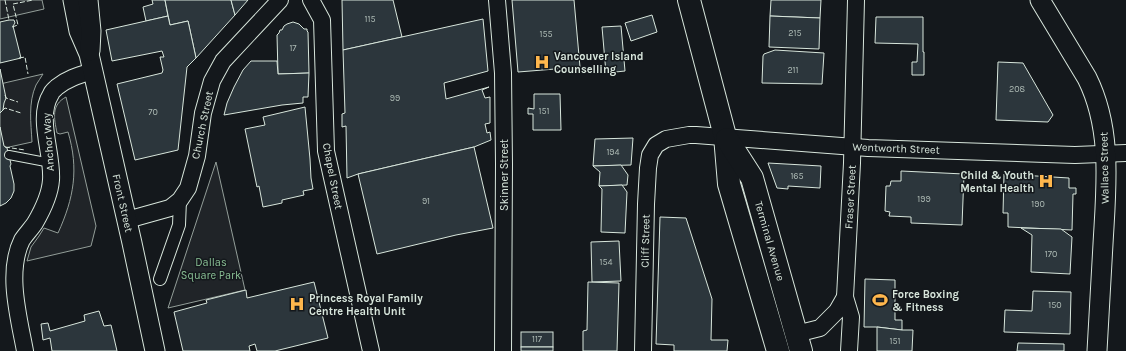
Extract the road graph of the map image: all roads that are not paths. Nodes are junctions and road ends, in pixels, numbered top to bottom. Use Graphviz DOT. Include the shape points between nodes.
graph roads {
  1 [pos="73,0"];
  2 [pos="88,0"];
  3 [pos="280,0"];
  4 [pos="311,0"];
  5 [pos="497,0"];
  6 [pos="689,0"];
  7 [pos="856,0"];
  8 [pos="1040,0"];
  9 [pos="91,63"];
  10 [pos="725,136"];
  11 [pos="666,139"];
  12 [pos="852,147"];
  13 [pos="1126,153"];
  14 [pos="1105,154"];
  15 [pos="9,155"];
  16 [pos="51,163"];
  17 [pos="180,200"];
  18 [pos="127,220"];
  19 [pos="160,279"];
  20 [pos="845,297"];
  21 [pos="799,343"];
  22 [pos="25,351"];
  23 [pos="155,351"];
  24 [pos="371,351"];
  25 [pos="503,351"];
  26 [pos="643,351"];
  27 [pos="778,351"];
  28 [pos="849,351"];
  29 [pos="1097,351"];
  1 -- 9 [label="street, Front Street" via="78,31"];
  2 -- 9 [label="street, Front Street"];
  3 -- 17 [label="street, Church Street" via="223,61 212,81 203,114 197,156 188,188"];
  4 -- 24 [label="street, Chapel Street" via="322,20 326,151"];
  5 -- 25 [label="street, Skinner Street" via="503,73"];
  6 -- 10 [label="highway, Terminal Avenue"];
  7 -- 12 [label="street, Fraser Street"];
  8 -- 14 [label="street, Wallace Street" via="1094,92 1103,128"];
  9 -- 16 [label="street, Anchor Way" via="51,93 46,108 45,125"];
  9 -- 18 [label="street, Front Street"];
  10 -- 11 [label="street, Wentworth Street" via="689,135"];
  10 -- 12 [label="street, Wentworth Street"];
  10 -- 21 [label="highway, Terminal Avenue" via="752,178"];
  10 -- 27 [label="highway, Terminal Avenue" via="729,184"];
  11 -- 26 [label="street, Cliff Street" via="656,145 650,154 648,168"];
  12 -- 14 [label="street, Wentworth Street"];
  12 -- 20 [label="street, Fraser Street"];
  13 -- 14 [label="street, Wentworth Street"];
  14 -- 29 [label="street, Wallace Street" via="1106,189"];
  15 -- 16 [label="lane"];
  16 -- 22 [label="street, Anchor Way" via="51,181 45,203 22,240 15,267 15,294"];
  17 -- 18 [label="street" via="170,208"];
  17 -- 19 [label="street, Church Street" via="179,225"];
  18 -- 23 [label="street, Front Street"];
  20 -- 21 [label="street, Fraser Street" via="837,311 820,328"];
  20 -- 28 [label="street, Fraser Street" via="851,317"];
}
